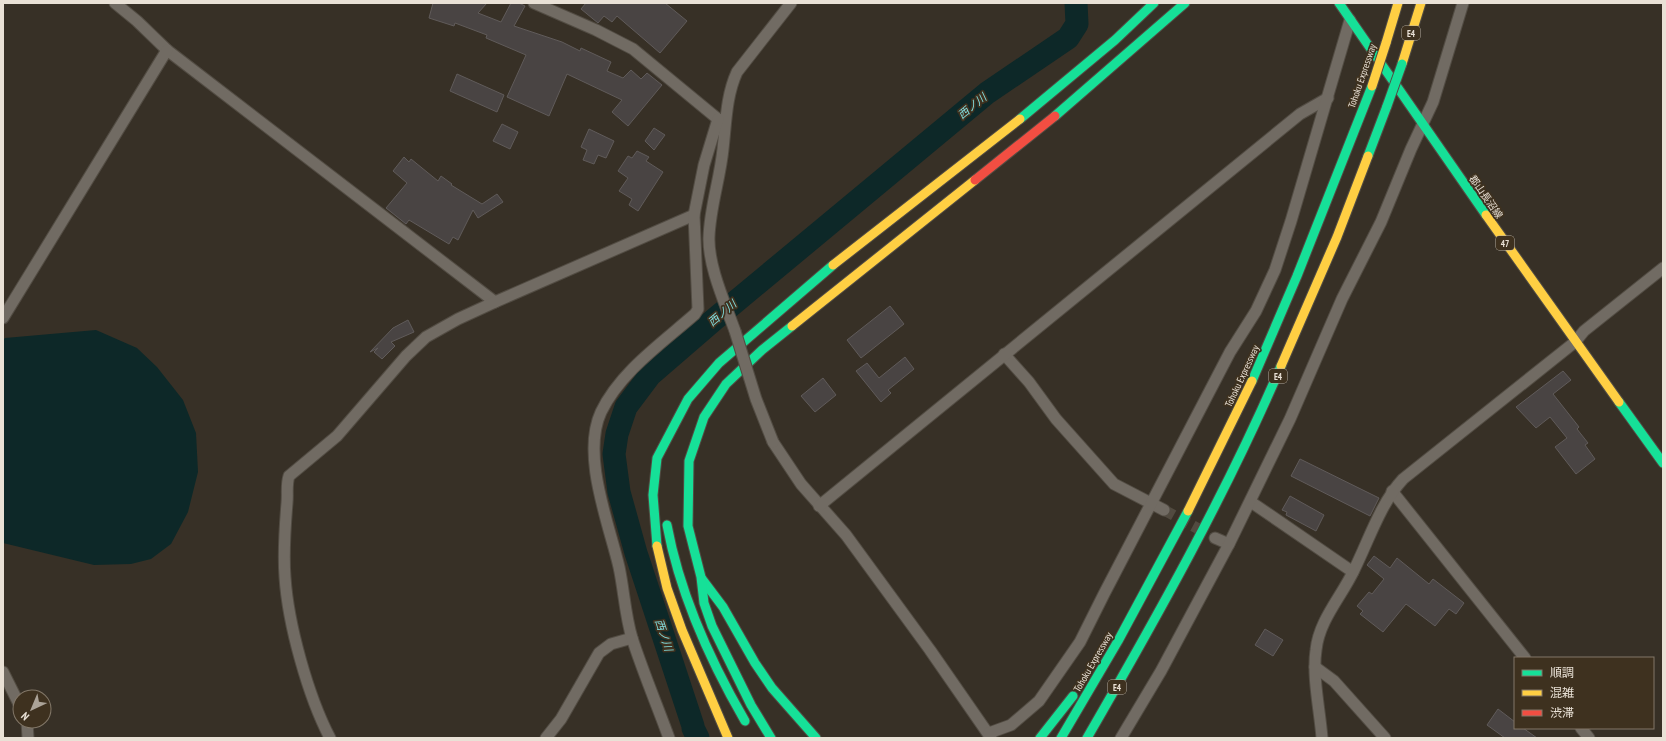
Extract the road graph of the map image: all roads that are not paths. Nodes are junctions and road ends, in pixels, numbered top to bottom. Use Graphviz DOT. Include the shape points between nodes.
graph roads {
  1 [pos="114,3"];
  2 [pos="534,3"];
  3 [pos="791,3"];
  4 [pos="1154,3"];
  5 [pos="1184,3"];
  6 [pos="1334,3"];
  7 [pos="1339,3"];
  8 [pos="1398,3"];
  9 [pos="1421,3"];
  10 [pos="1463,3"];
  11 [pos="1350,20"];
  12 [pos="167,50"];
  13 [pos="1328,98"];
  14 [pos="721,122"];
  15 [pos="1423,126"];
  16 [pos="694,216"];
  17 [pos="1663,268"];
  18 [pos="495,302"];
  19 [pos="3,318"];
  20 [pos="1574,342"];
  21 [pos="1004,354"];
  22 [pos="667,437"];
  23 [pos="1663,463"];
  24 [pos="1209,473"];
  25 [pos="665,476"];
  26 [pos="1392,491"];
  27 [pos="1251,502"];
  28 [pos="1150,504"];
  29 [pos="819,506"];
  30 [pos="1164,510"];
  31 [pos="666,518"];
  32 [pos="1216,538"];
  33 [pos="1229,544"];
  34 [pos="1353,572"];
  35 [pos="701,577"];
  36 [pos="1125,608"];
  37 [pos="1147,635"];
  38 [pos="632,638"];
  39 [pos="1524,657"];
  40 [pos="1315,667"];
  41 [pos="3,672"];
  42 [pos="1077,689"];
  43 [pos="12,690"];
  44 [pos="749,727"];
  45 [pos="1582,729"];
  46 [pos="990,736"];
  47 [pos="330,738"];
  48 [pos="546,738"];
  49 [pos="669,738"];
  50 [pos="728,738"];
  51 [pos="772,738"];
  52 [pos="816,738"];
  53 [pos="1040,738"];
  54 [pos="1061,738"];
  55 [pos="1087,738"];
  56 [pos="1097,738"];
  57 [pos="1122,738"];
  58 [pos="1322,738"];
  59 [pos="1385,738"];
  60 [pos="1589,738"];
  1 -- 12 [label="street"];
  2 -- 14 [label="street" via="633,49"];
  3 -- 14 [label="street" via="737,72 731,84"];
  4 -- 22 [label="main road" via="1115,40 1013,125 869,236 747,337 719,363 688,399"];
  5 -- 35 [label="main road" via="1046,124 762,350 726,384 704,417 689,461 688,526"];
  6 -- 11 [label="main road, 郡山長沼線 / 47"];
  7 -- 11 [label="main road, 郡山長沼線 / 47"];
  8 -- 24 [label="main road, Tohoku Expressway / E4, bridge" via="1372,86 1319,225 1271,340"];
  9 -- 37 [label="main road, E4, bridge" via="1387,106 1337,237 1251,436"];
  10 -- 15 [label="street" via="1440,82"];
  11 -- 13 [label="street"];
  11 -- 15 [label="main road, 郡山長沼線 / 47"];
  12 -- 18 [label="street"];
  12 -- 19 [label="street"];
  13 -- 21 [label="street" via="1300,114"];
  13 -- 28 [label="street" via="1275,270 1256,311 1230,352"];
  14 -- 16 [label="street" via="704,165"];
  14 -- 29 [label="street, bridge" via="723,155 709,238 714,266 756,399 773,442"];
  15 -- 20 [label="main road, 郡山長沼線 / 47"];
  15 -- 27 [label="street"];
  16 -- 18 [label="street"];
  16 -- 38 [label="street" via="698,309 619,384 601,413 595,438 601,500 619,567"];
  17 -- 20 [label="street" via="1584,331"];
  18 -- 47 [label="street" via="426,337 406,356 337,436 289,476 284,575 287,595 304,666 321,720"];
  20 -- 23 [label="main road, 郡山長沼線 / 47"];
  20 -- 26 [label="street" via="1403,479"];
  21 -- 28 [label="street" via="1029,382 1056,419 1114,484"];
  21 -- 29 [label="street"];
  22 -- 25 [label="main road"];
  22 -- 50 [label="main road" via="657,458 655,475 653,495 656,541 674,609"];
  24 -- 36 [label="main road"];
  24 -- 54 [label="main road, Tohoku Expressway / E4" via="1130,620"];
  26 -- 34 [label="street"];
  26 -- 39 [label="street"];
  27 -- 33 [label="street"];
  27 -- 34 [label="street"];
  28 -- 30 [label="street"];
  28 -- 46 [label="street" via="1080,642 1050,688 1028,712"];
  29 -- 46 [label="street" via="846,536"];
  31 -- 44 [label="main road" via="675,563 698,626 726,689"];
  32 -- 33 [label="street"];
  33 -- 57 [label="street"];
  34 -- 40 [label="street" via="1322,628 1315,650"];
  35 -- 51 [label="main road" via="704,603 712,626 751,706"];
  35 -- 52 [label="main road" via="722,606 772,688"];
  37 -- 55 [label="main road, E4"];
  37 -- 56 [label="main road"];
  38 -- 48 [label="street" via="611,644 599,653 561,719"];
  38 -- 49 [label="street"];
  40 -- 58 [label="street"];
  40 -- 59 [label="street" via="1334,681"];
  41 -- 43 [label="street"];
  42 -- 53 [label="main road"];
  45 -- 60 [label="street"];
}
